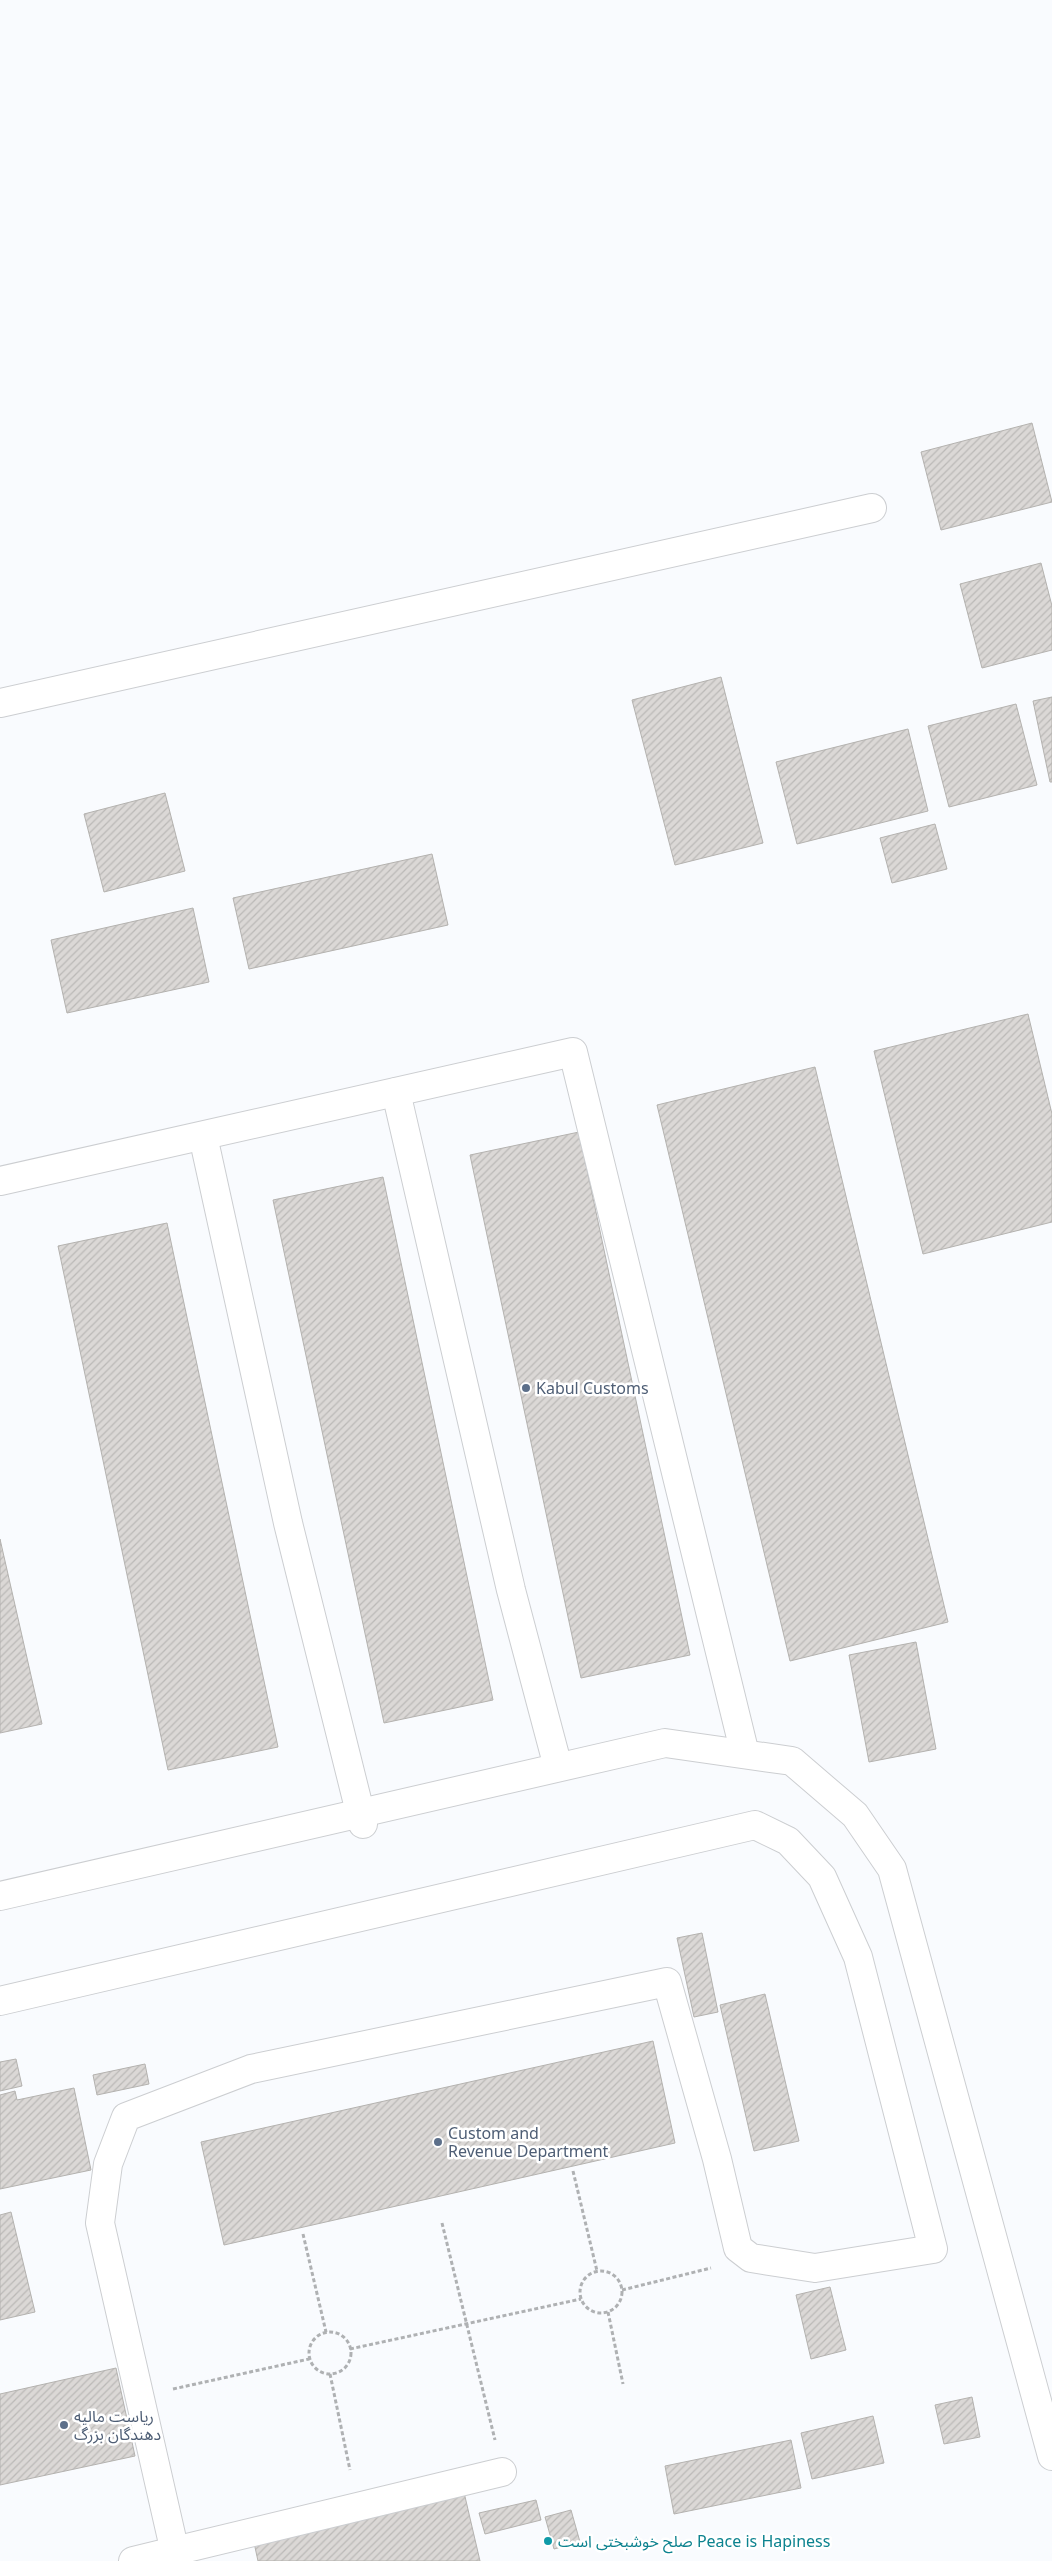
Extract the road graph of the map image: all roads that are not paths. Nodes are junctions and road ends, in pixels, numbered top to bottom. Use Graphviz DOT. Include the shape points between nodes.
graph roads {
  1 [pos="872,508"];
  2 [pos="0,703"];
  3 [pos="396,1092"];
  4 [pos="203,1136"];
  5 [pos="0,1181"];
  6 [pos="745,1754"];
  7 [pos="558,1767"];
  8 [pos="362,1818"];
  9 [pos="0,1896"];
  10 [pos="0,2000"];
  11 [pos="1052,2456"];
  12 [pos="502,2472"];
  13 [pos="176,2556"];
  14 [pos="133,2561"];
  1 -- 2 [label="street"];
  3 -- 4 [label="street"];
  3 -- 6 [label="street" via="573,1052"];
  3 -- 7 [label="street" via="511,1590"];
  4 -- 5 [label="street"];
  4 -- 8 [label="street" via="288,1523"];
  6 -- 7 [label="street" via="665,1743"];
  6 -- 11 [label="street" via="792,1761 855,1815 892,1870"];
  7 -- 8 [label="street"];
  8 -- 9 [label="street"];
  10 -- 13 [label="street" via="755,1825 788,1841 822,1877 858,1958 933,2249 815,2268 750,2258 738,2248 717,2159 667,1982 251,2069 126,2117 108,2164 100,2223"];
  12 -- 13 [label="street"];
  13 -- 14 [label="street"];
}
